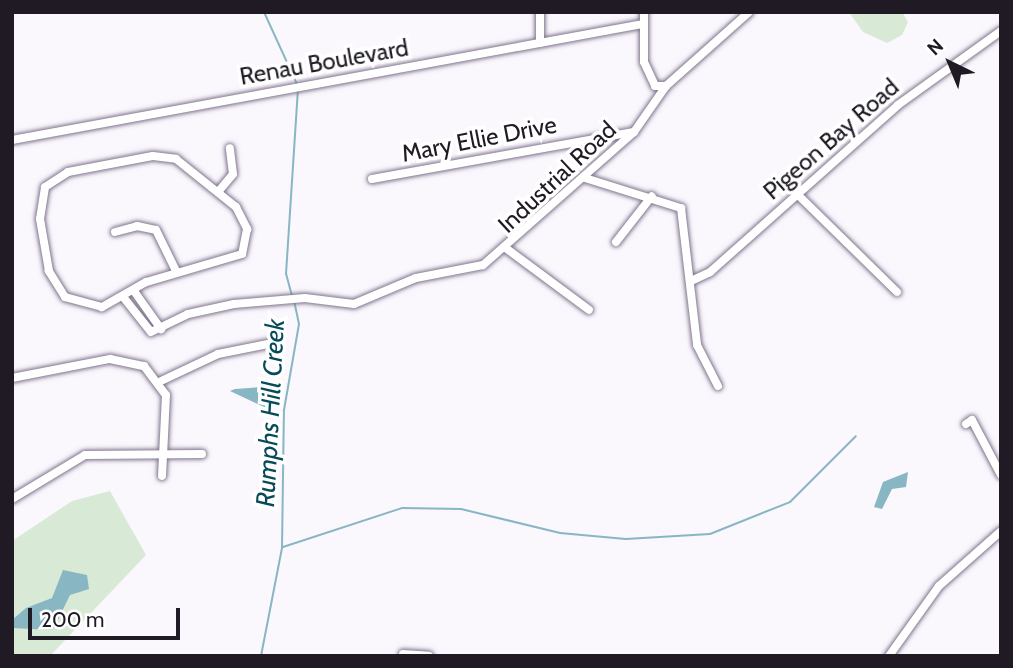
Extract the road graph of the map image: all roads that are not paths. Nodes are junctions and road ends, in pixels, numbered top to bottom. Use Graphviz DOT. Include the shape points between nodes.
graph roads {
  1 [pos="540,12"];
  2 [pos="644,12"];
  3 [pos="749,12"];
  4 [pos="643,24"];
  5 [pos="1001,31"];
  6 [pos="540,43"];
  7 [pos="666,86"];
  8 [pos="634,132"];
  9 [pos="12,139"];
  10 [pos="230,148"];
  11 [pos="585,178"];
  12 [pos="372,179"];
  13 [pos="218,192"];
  14 [pos="797,194"];
  15 [pos="652,196"];
  16 [pos="115,232"];
  17 [pos="616,242"];
  18 [pos="507,249"];
  19 [pos="176,271"];
  20 [pos="691,281"];
  21 [pos="134,291"];
  22 [pos="897,292"];
  23 [pos="124,298"];
  24 [pos="589,310"];
  25 [pos="161,329"];
  26 [pos="274,343"];
  27 [pos="12,378"];
  28 [pos="161,381"];
  29 [pos="718,386"];
  30 [pos="966,424"];
  31 [pos="167,449"];
  32 [pos="202,454"];
  33 [pos="1001,475"];
  34 [pos="162,476"];
  35 [pos="12,499"];
  36 [pos="1001,531"];
  37 [pos="403,654"];
  38 [pos="429,656"];
  39 [pos="889,656"];
  1 -- 6 [label="street"];
  2 -- 4 [label="street"];
  3 -- 7 [label="street, Industrial Road"];
  4 -- 6 [label="street, Renau Boulevard"];
  4 -- 7 [label="street" via="646,78"];
  5 -- 14 [label="street, Pigeon Bay Road" via="898,105"];
  6 -- 9 [label="street, Renau Boulevard"];
  7 -- 8 [label="street, Industrial Road"];
  8 -- 11 [label="street, Industrial Road"];
  8 -- 12 [label="street, Mary Ellie Drive"];
  10 -- 13 [label="street" via="233,174"];
  11 -- 15 [label="street" via="604,188"];
  11 -- 18 [label="street, Industrial Road"];
  13 -- 19 [label="street" via="243,217 248,241 242,254"];
  13 -- 23 [label="street" via="186,165 164,156 68,172 45,187 40,219 53,283 65,298 89,306"];
  14 -- 20 [label="street, Pigeon Bay Road" via="706,275"];
  14 -- 22 [label="street"];
  15 -- 17 [label="street"];
  15 -- 20 [label="street" via="681,208"];
  16 -- 19 [label="street" via="137,226 156,230"];
  18 -- 24 [label="street"];
  18 -- 25 [label="street, Industrial Road" via="483,265 416,278 354,304 305,298 188,314"];
  19 -- 21 [label="street"];
  20 -- 29 [label="street" via="697,345"];
  21 -- 23 [label="street"];
  21 -- 25 [label="street"];
  23 -- 25 [label="street" via="148,331"];
  26 -- 28 [label="street" via="218,354"];
  27 -- 28 [label="street" via="110,359 144,366"];
  28 -- 31 [label="street"];
  30 -- 33 [label="street" via="972,420"];
  31 -- 32 [label="street"];
  31 -- 34 [label="street"];
  31 -- 35 [label="street" via="85,455"];
  36 -- 39 [label="street" via="939,586"];
  37 -- 38 [label="street"];
}
